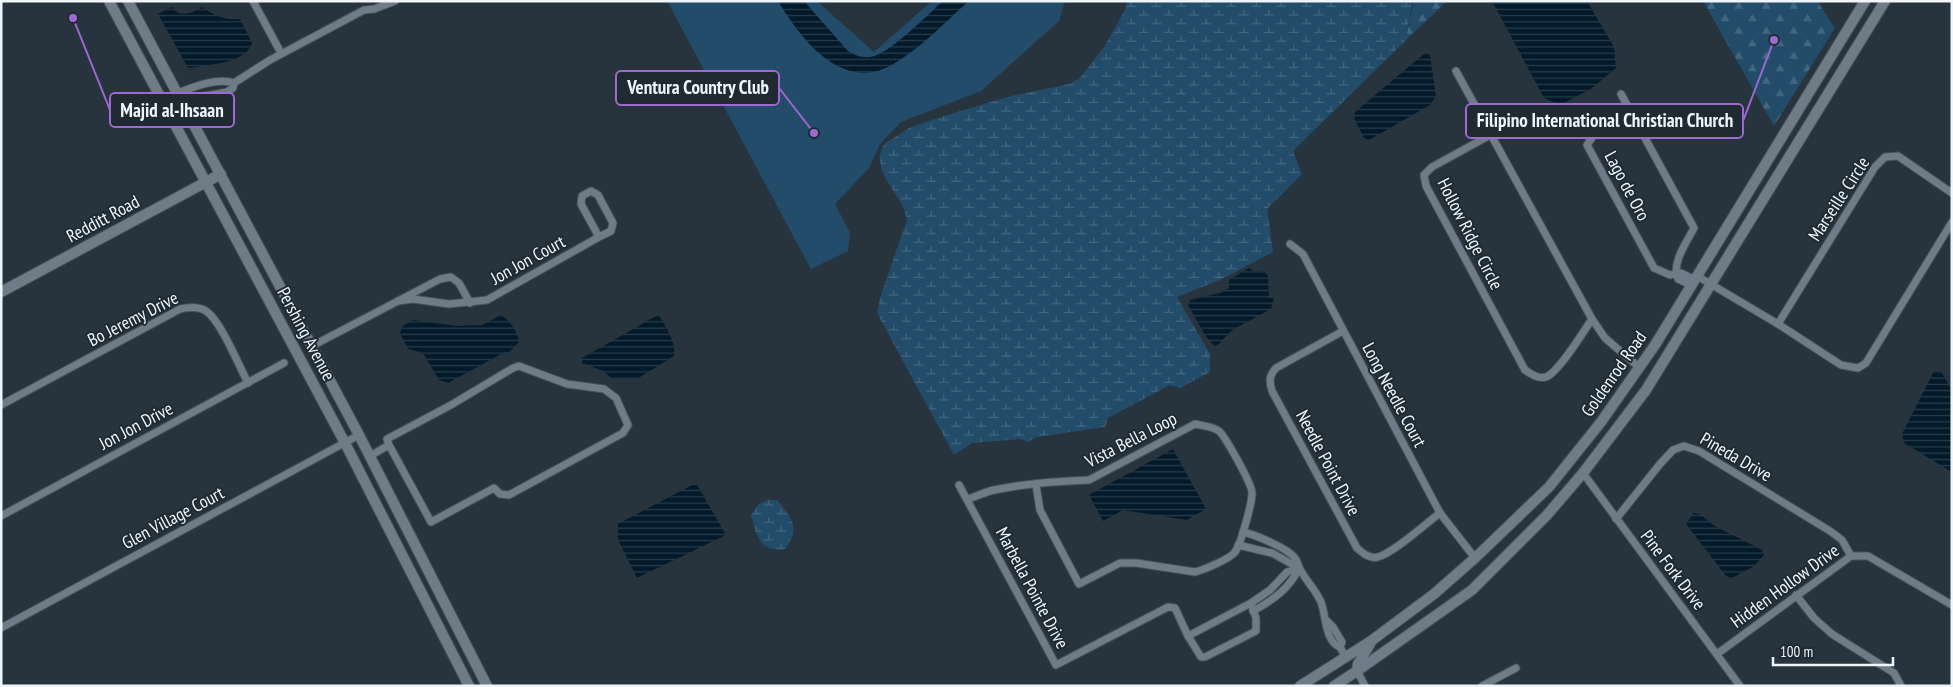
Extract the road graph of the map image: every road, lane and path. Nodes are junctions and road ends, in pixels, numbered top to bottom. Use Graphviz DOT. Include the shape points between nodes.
graph roads {
  1 [pos="109,1"];
  2 [pos="128,1"];
  3 [pos="253,1"];
  4 [pos="395,1"];
  5 [pos="1865,1"];
  6 [pos="1885,1"];
  7 [pos="281,53"];
  8 [pos="1456,70"];
  9 [pos="209,83"];
  10 [pos="234,83"];
  11 [pos="178,93"];
  12 [pos="1621,94"];
  13 [pos="210,95"];
  14 [pos="184,105"];
  15 [pos="1632,116"];
  16 [pos="1492,134"];
  17 [pos="221,174"];
  18 [pos="207,182"];
  19 [pos="1952,193"];
  20 [pos="1952,222"];
  21 [pos="599,237"];
  22 [pos="1290,244"];
  23 [pos="1677,275"];
  24 [pos="1694,280"];
  25 [pos="1712,285"];
  26 [pos="1,292"];
  27 [pos="398,301"];
  28 [pos="470,304"];
  29 [pos="1592,319"];
  30 [pos="1778,324"];
  31 [pos="1344,331"];
  32 [pos="312,346"];
  33 [pos="284,363"];
  34 [pos="1640,368"];
  35 [pos="248,383"];
  36 [pos="1,406"];
  37 [pos="359,435"];
  38 [pos="345,443"];
  39 [pos="389,444"];
  40 [pos="370,456"];
  41 [pos="1582,473"];
  42 [pos="959,485"];
  43 [pos="1036,485"];
  44 [pos="968,499"];
  45 [pos="1440,513"];
  46 [pos="1,516"];
  47 [pos="1616,519"];
  48 [pos="1244,532"];
  49 [pos="1238,545"];
  50 [pos="1851,556"];
  51 [pos="1475,558"];
  52 [pos="1299,568"];
  53 [pos="1274,586"];
  54 [pos="1280,593"];
  55 [pos="1796,595"];
  56 [pos="1251,603"];
  57 [pos="1952,606"];
  58 [pos="1253,611"];
  59 [pos="1,628"];
  60 [pos="1188,636"];
  61 [pos="1371,641"];
  62 [pos="1717,654"];
  63 [pos="1346,658"];
  64 [pos="1516,668"];
  65 [pos="1357,671"];
  66 [pos="469,686"];
  67 [pos="487,686"];
  68 [pos="1300,686"];
  69 [pos="1332,686"];
  70 [pos="1365,686"];
  71 [pos="1482,686"];
  72 [pos="1740,686"];
  73 [pos="1902,686"];
  1 -- 18 [label="main road, Pershing Avenue"];
  2 -- 11 [label="main road, Pershing Avenue"];
  3 -- 7 [label="street"];
  4 -- 7 [label="street" via="364,10"];
  5 -- 24 [label="main road, Goldenrod Road"];
  6 -- 25 [label="main road, Goldenrod Road"];
  7 -- 10 [label="street"];
  8 -- 16 [label="street"];
  9 -- 10 [label="street"];
  9 -- 11 [label="street"];
  9 -- 13 [label="street"];
  10 -- 13 [label="street" via="227,92"];
  11 -- 14 [label="main road, Pershing Avenue"];
  12 -- 15 [label="street"];
  13 -- 14 [label="street"];
  14 -- 17 [label="main road, Pershing Avenue"];
  15 -- 23 [label="street" via="1694,228 1678,259"];
  15 -- 23 [label="street, Lago de Oro" via="1593,136 1588,145 1654,268"];
  16 -- 29 [label="street"];
  16 -- 29 [label="street, Hollow Ridge Circle" via="1432,167 1424,176 1426,186 1525,370 1534,376 1545,377 1555,371"];
  17 -- 18 [label="main road, Redditt Road"];
  17 -- 32 [label="main road, Pershing Avenue"];
  18 -- 26 [label="main road, Redditt Road"];
  18 -- 38 [label="main road, Pershing Avenue"];
  19 -- 30 [label="street, Marseille Circle" via="1898,156 1885,157 1875,167"];
  20 -- 30 [label="street" via="1866,363 1858,368 1841,365"];
  21 -- 21 [label="street, Jon Jon Court" via="611,231 613,223 598,195 591,191 582,196 581,204"];
  21 -- 28 [label="street, Jon Jon Court" via="487,300"];
  22 -- 31 [label="street, Long Needle Court" via="1303,254"];
  23 -- 24 [label="street, Lago de Oro" via="1681,273"];
  24 -- 25 [label="street"];
  24 -- 34 [label="main road, Goldenrod Road"];
  25 -- 30 [label="street"];
  25 -- 41 [label="main road, Goldenrod Road" via="1646,390"];
  27 -- 28 [label="street, Jon Jon Court" via="413,298"];
  27 -- 28 [label="street, Jon Jon Court" via="440,279 451,277 459,283"];
  27 -- 32 [label="street, Jon Jon Court"];
  29 -- 34 [label="street" via="1605,338"];
  31 -- 45 [label="street, Long Needle Court"];
  31 -- 45 [label="street, Needle Point Drive" via="1276,368 1269,382 1272,391 1357,548 1366,556 1377,557 1392,550"];
  32 -- 37 [label="main road, Pershing Avenue"];
  33 -- 35 [label="street, Jon Jon Drive"];
  34 -- 51 [label="main road, Goldenrod Road" via="1549,487"];
  35 -- 36 [label="street, Bo Jeremy Drive" via="215,319 206,310 192,306 180,309"];
  35 -- 46 [label="street, Jon Jon Drive"];
  37 -- 38 [label="street, Glen Village Court"];
  37 -- 40 [label="main road, Pershing Avenue"];
  38 -- 59 [label="street, Glen Village Court"];
  38 -- 66 [label="main road, Pershing Avenue"];
  39 -- 39 [label="street" via="387,439 519,366 567,384 604,389 616,398 628,426 623,433 509,495 500,494 494,488 431,522"];
  39 -- 40 [label="street"];
  40 -- 67 [label="main road, Pershing Avenue"];
  41 -- 47 [label="street, Pine Fork Drive"];
  41 -- 65 [label="main road, Goldenrod Road" via="1547,515 1472,590"];
  42 -- 44 [label="street, Marbella Pointe Drive"];
  43 -- 44 [label="street, Vista Bella Loop" via="993,490"];
  43 -- 48 [label="street, Vista Bella Loop" via="1089,480 1195,424 1211,427 1219,431 1249,481 1252,493"];
  43 -- 49 [label="street, Vista Bella Loop" via="1040,510 1079,584 1120,563 1194,572 1203,570 1235,553"];
  44 -- 60 [label="street, Marbella Pointe Drive" via="1056,665 1168,607 1175,608"];
  45 -- 51 [label="street, Long Needle Court"];
  47 -- 50 [label="street, Pineda Drive" via="1673,450 1684,446 1699,451 1830,531 1842,540"];
  47 -- 62 [label="street, Pine Fork Drive"];
  48 -- 49 [label="street, Vista Bella Loop"];
  48 -- 52 [label="street" via="1287,551 1297,560"];
  49 -- 52 [label="street" via="1272,553"];
  50 -- 55 [label="street, Hidden Hollow Drive"];
  50 -- 57 [label="street, Hidden Hollow Drive" via="1868,556"];
  51 -- 61 [label="main road, Goldenrod Road" via="1434,594"];
  52 -- 53 [label="street" via="1287,572"];
  52 -- 54 [label="street" via="1294,580"];
  52 -- 63 [label="street" via="1316,591 1326,630"];
  53 -- 54 [label="street"];
  53 -- 56 [label="street"];
  54 -- 58 [label="street"];
  55 -- 62 [label="street, Hidden Hollow Drive"];
  55 -- 73 [label="street" via="1832,634 1894,673"];
  56 -- 58 [label="street"];
  56 -- 60 [label="street"];
  58 -- 60 [label="street, Marbella Pointe Drive" via="1256,631 1205,657 1201,657"];
  61 -- 63 [label="main road, Goldenrod Road"];
  61 -- 65 [label="main road"];
  62 -- 72 [label="street, Pine Fork Drive"];
  63 -- 68 [label="main road, Goldenrod Road"];
  63 -- 69 [label="main road"];
  64 -- 71 [label="street"];
  65 -- 69 [label="main road, Goldenrod Road"];
  65 -- 70 [label="street"];
}
